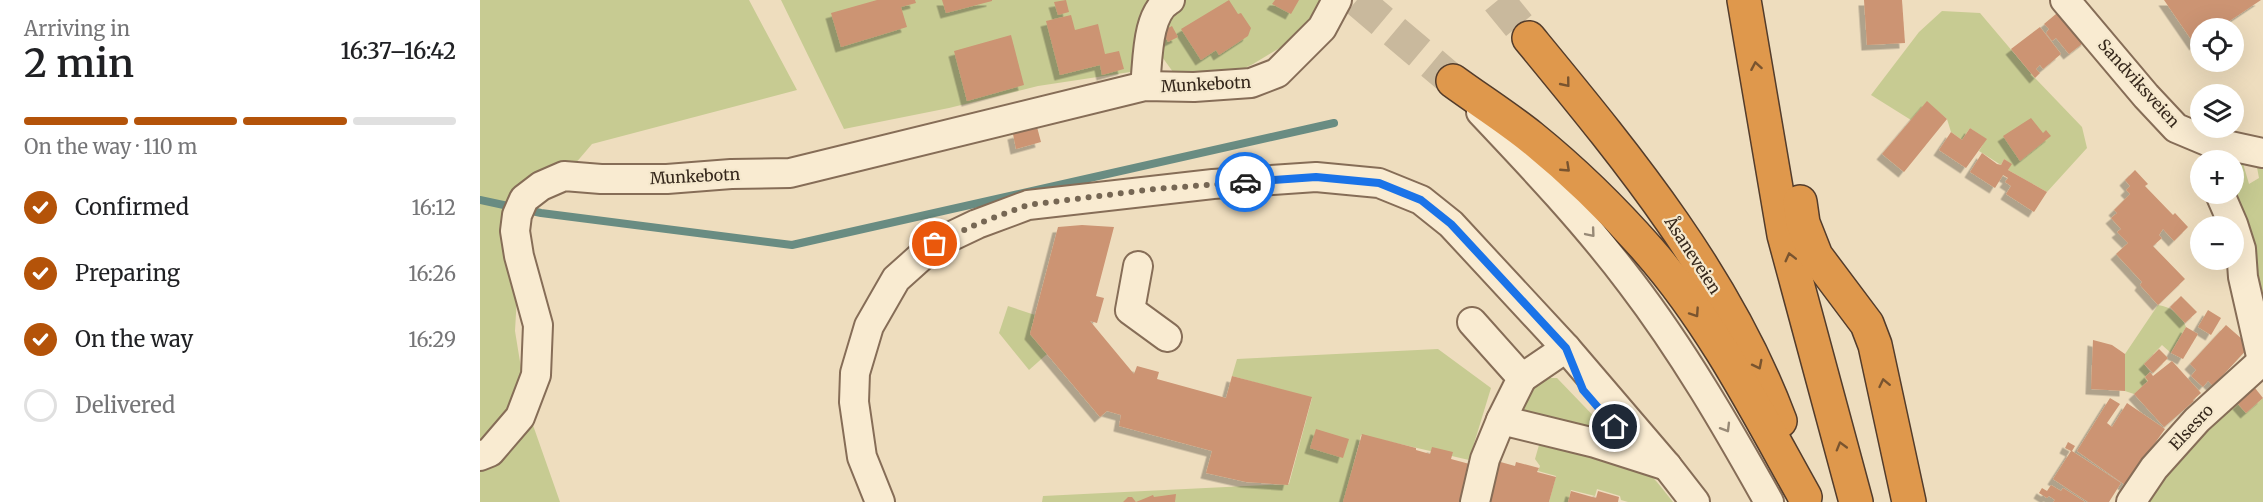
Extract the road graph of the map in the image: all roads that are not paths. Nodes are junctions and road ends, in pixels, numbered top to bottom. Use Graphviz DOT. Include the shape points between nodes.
graph roads {
  1 [pos="1170,0"];
  2 [pos="1338,0"];
  3 [pos="1744,0"];
  4 [pos="2065,0"];
  5 [pos="1529,38"];
  6 [pos="1453,81"];
  7 [pos="1145,86"];
  8 [pos="2176,128"];
  9 [pos="1768,138"];
  10 [pos="2192,150"];
  11 [pos="2263,153"];
  12 [pos="2224,204"];
  13 [pos="1138,266"];
  14 [pos="1472,322"];
  15 [pos="1167,337"];
  16 [pos="1566,348"];
  17 [pos="2262,363"];
  18 [pos="1521,378"];
  19 [pos="1501,420"];
  20 [pos="480,456"];
  21 [pos="1667,466"];
  22 [pos="1806,499"];
  23 [pos="880,502"];
  24 [pos="1475,502"];
  25 [pos="1695,502"];
  26 [pos="1769,502"];
  27 [pos="1856,502"];
  28 [pos="1909,502"];
  29 [pos="2131,502"];
  1 -- 7 [label="street, Munkebotn" via="1152,23"];
  2 -- 7 [label="street, Munkebotn" via="1322,28 1277,73 1251,83"];
  9 -- 3 [label="highway, one-way"];
  4 -- 8 [label="street, Sandviksveien"];
  5 -- 22 [label="highway, Åsaneveien, one-way" via="1617,146 1703,267 1764,377"];
  6 -- 22 [label="highway, one-way" via="1567,169 1649,252 1719,347"];
  6 -- 26 [label="street, one-way" via="1554,190 1632,283 1699,382"];
  7 -- 20 [label="street, Munkebotn" via="790,173 667,179 564,177 542,186 524,199 515,231 538,324 536,375 520,417 490,452"];
  8 -- 10 [label="street"];
  8 -- 11 [label="street, Sandviksveien" via="2207,141"];
  27 -- 9 [label="highway, one-way" via="1784,235"];
  28 -- 9 [label="highway, one-way" via="1880,366 1867,324 1816,256 1803,223 1793,160"];
  12 -- 17 [label="street, Elsesro" via="2241,249 2243,277"];
  13 -- 15 [label="street" via="1130,310"];
  14 -- 18 [label="street"];
  16 -- 18 [label="street"];
  16 -- 21 [label="street"];
  16 -- 23 [label="street" via="1451,224 1421,200 1379,183 1316,177 1281,179 1028,205 935,244 896,279 869,326 855,374 854,402 862,457"];
  17 -- 29 [label="street, Elsesro" via="2197,420 2154,468"];
  18 -- 19 [label="street"];
  19 -- 21 [label="street"];
  19 -- 24 [label="street" via="1485,459"];
  21 -- 25 [label="street"];
}
